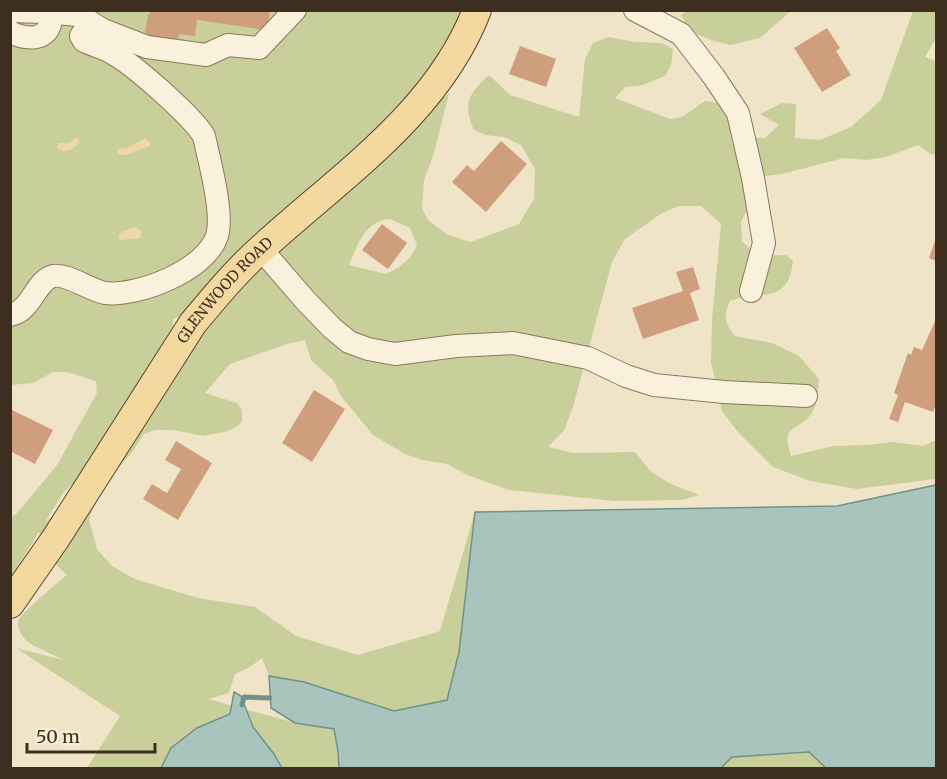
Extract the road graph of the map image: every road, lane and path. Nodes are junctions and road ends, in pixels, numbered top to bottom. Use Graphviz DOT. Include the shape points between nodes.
graph roads {
  1 [pos="295,10"];
  2 [pos="477,10"];
  3 [pos="635,10"];
  4 [pos="10,11"];
  5 [pos="50,12"];
  6 [pos="90,22"];
  7 [pos="10,32"];
  8 [pos="261,249"];
  9 [pos="751,291"];
  10 [pos="10,315"];
  11 [pos="806,396"];
  12 [pos="10,604"];
  1 -- 6 [label="lane" via="259,48 228,45 206,55 147,47"];
  2 -- 8 [label="main road, GLENWOOD ROAD" via="454,57 418,107"];
  3 -- 9 [label="lane" via="681,34 738,112 764,243"];
  4 -- 5 [label="lane"];
  5 -- 6 [label="lane" via="78,15"];
  5 -- 7 [label="lane" via="50,25 41,37"];
  6 -- 10 [label="lane" via="81,36 84,41 117,56 204,136 218,213 217,235 204,256 158,285 107,293 51,277 19,313"];
  8 -- 11 [label="lane" via="332,328 349,342 368,349 395,354 513,343 588,358 654,385"];
  8 -- 12 [label="main road, GLENWOOD ROAD" via="194,323"];
}
